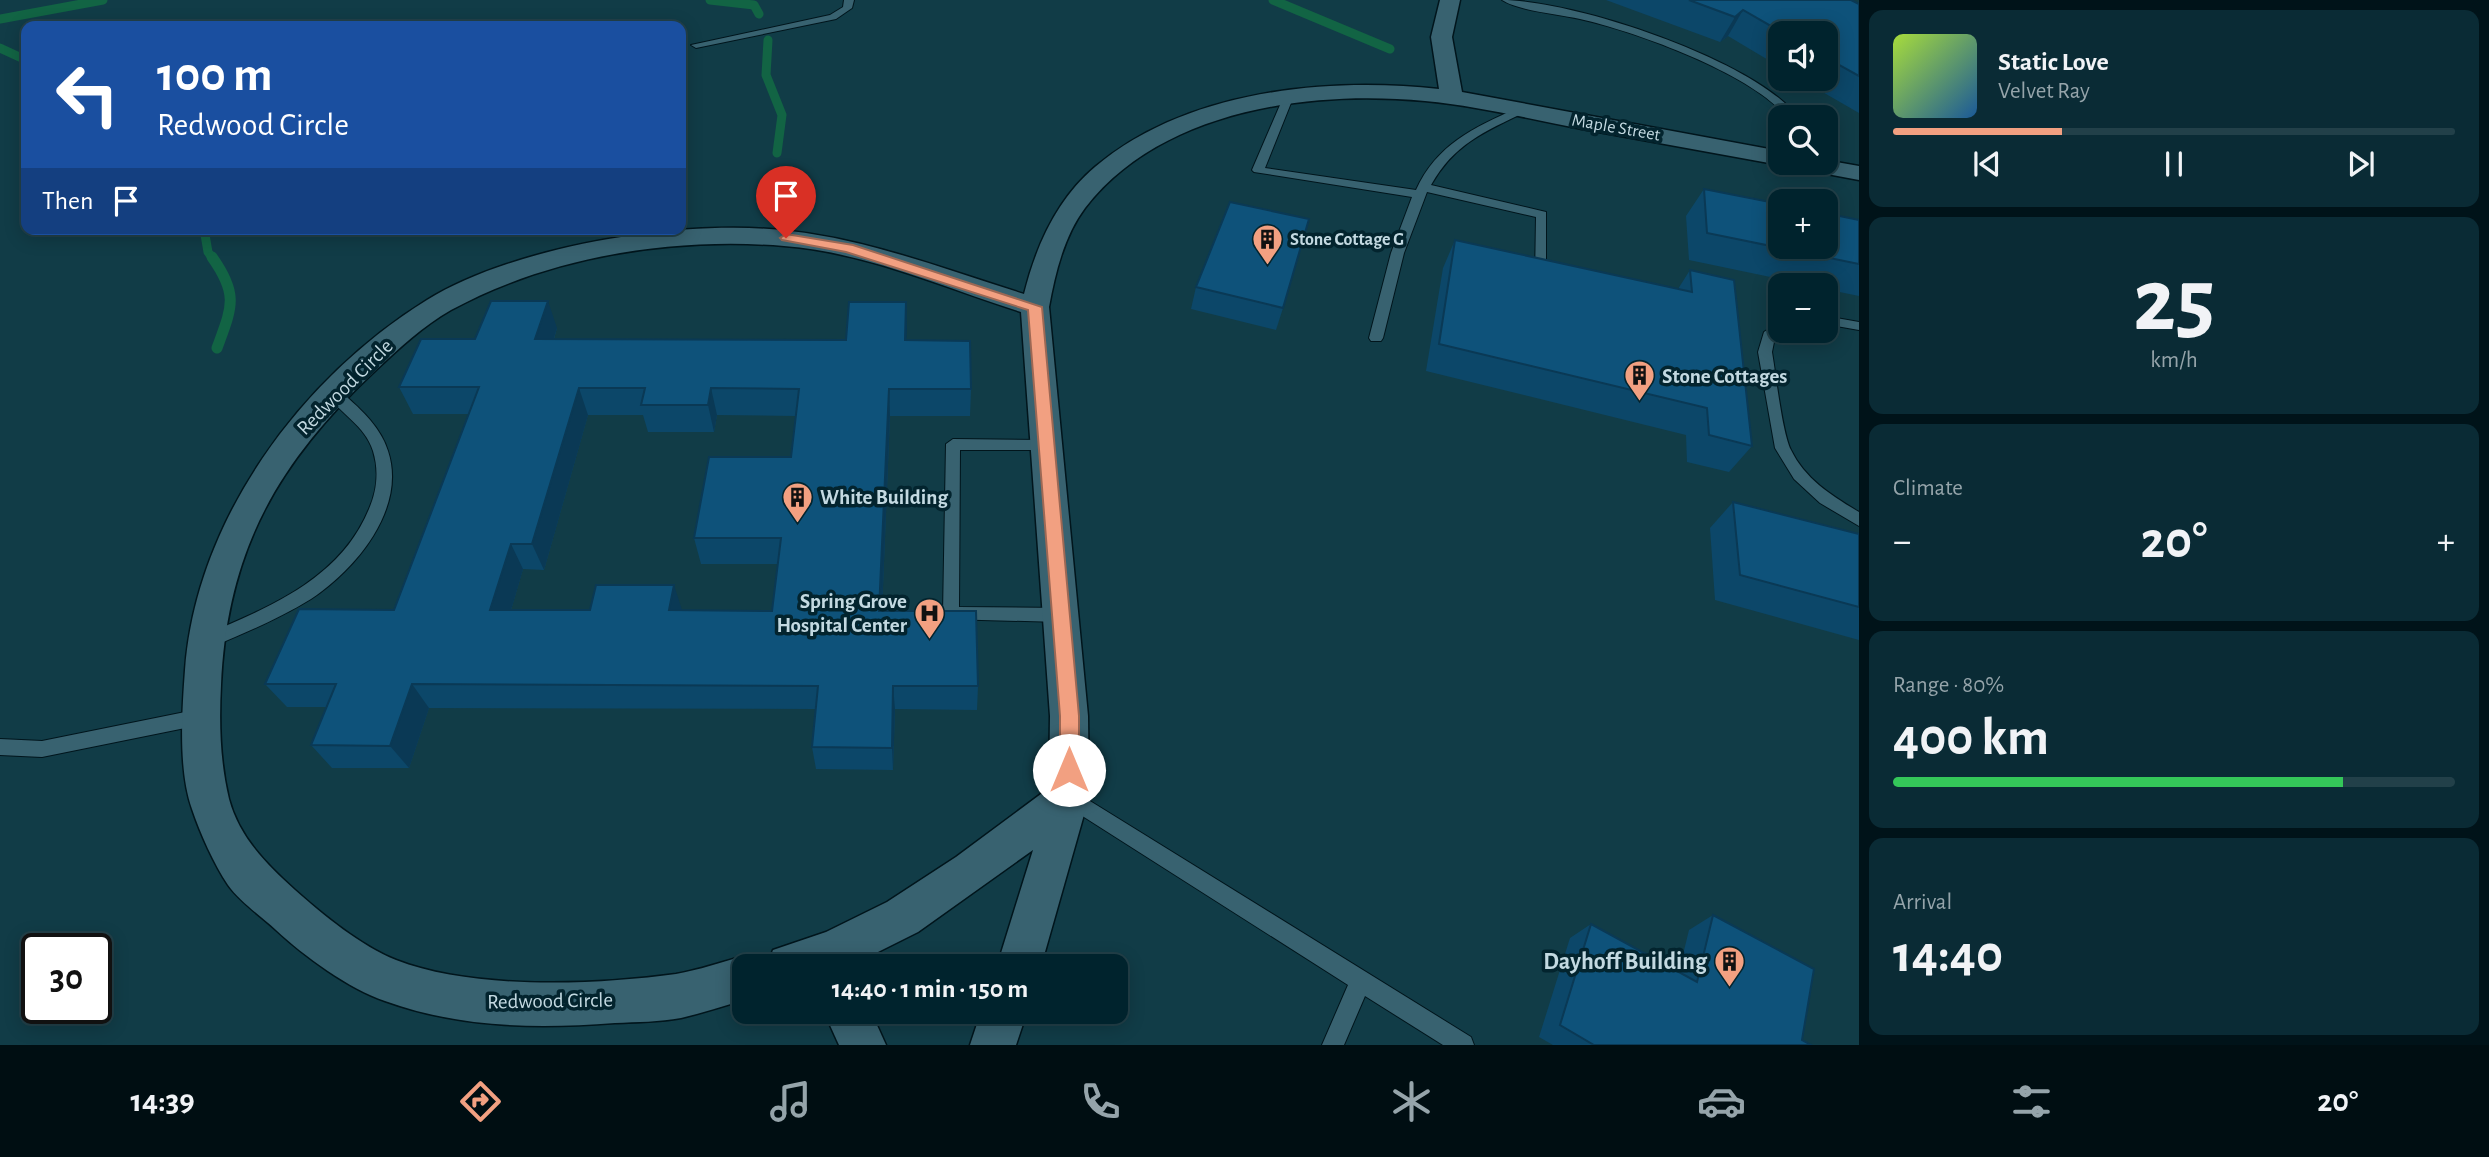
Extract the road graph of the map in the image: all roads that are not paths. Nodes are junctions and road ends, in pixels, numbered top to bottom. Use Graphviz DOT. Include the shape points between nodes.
graph roads {
  1 [pos="849,0"];
  2 [pos="1450,0"];
  3 [pos="1507,0"];
  4 [pos="696,45"];
  5 [pos="1288,98"];
  6 [pos="1452,98"];
  7 [pos="1782,105"];
  8 [pos="1521,110"];
  9 [pos="1768,156"];
  10 [pos="1838,169"];
  11 [pos="1859,173"];
  12 [pos="1421,191"];
  13 [pos="1541,282"];
  14 [pos="1035,307"];
  15 [pos="1838,322"];
  16 [pos="1859,326"];
  17 [pos="1376,338"];
  18 [pos="1768,339"];
  19 [pos="333,393"];
  20 [pos="1046,445"];
  21 [pos="1859,520"];
  22 [pos="1061,615"];
  23 [pos="205,642"];
  24 [pos="200,717"];
  25 [pos="0,747"];
  26 [pos="1069,797"];
  27 [pos="830,954"];
  28 [pos="1023,954"];
  29 [pos="732,981"];
  30 [pos="1362,981"];
  31 [pos="853,1024"];
  32 [pos="1000,1024"];
  33 [pos="863,1045"];
  34 [pos="993,1045"];
  35 [pos="1333,1045"];
  36 [pos="1463,1045"];
  1 -- 4 [label="lane" via="842,13 833,17"];
  2 -- 6 [label="street" via="1443,13 1440,41"];
  3 -- 7 [label="lane" via="1607,23 1737,75"];
  5 -- 6 [label="street, Maple Street" via="1362,92"];
  5 -- 12 [label="lane" via="1258,170"];
  5 -- 14 [label="street, Maple Street" via="1212,115 1130,152 1075,203 1044,263"];
  6 -- 8 [label="street, Maple Street"];
  8 -- 9 [label="street, Maple Street"];
  8 -- 12 [label="lane" via="1472,133 1429,173"];
  10 -- 11 [label="street"];
  12 -- 13 [label="lane" via="1542,215"];
  12 -- 17 [label="lane"];
  14 -- 19 [label="street, Redwood Circle" via="848,248 786,238 710,236 626,244 552,260 439,306 391,340"];
  14 -- 20 [label="street, Maple Street"];
  15 -- 16 [label="lane"];
  18 -- 21 [label="lane" via="1765,352 1782,448 1800,475 1825,499"];
  19 -- 23 [label="street, Redwood Circle" via="286,448 253,499 219,574"];
  19 -- 23 [label="lane" via="359,415 386,470 383,499 363,540 334,572 289,602"];
  20 -- 22 [label="street, Maple Street"];
  20 -- 22 [label="lane" via="953,444 950,614"];
  22 -- 26 [label="street, Maple Street" via="1069,716"];
  23 -- 24 [label="street, Redwood Circle"];
  24 -- 25 [label="lane" via="42,749"];
  24 -- 29 [label="street, Redwood Circle" via="210,805 244,872 312,934 387,980 481,1003 582,1003 678,996"];
  26 -- 27 [label="street" via="916,912"];
  26 -- 28 [label="street, Maple Street"];
  26 -- 30 [label="lane"];
  30 -- 35 [label="lane"];
  30 -- 36 [label="lane"];
  31 -- 33 [label="street"];
  32 -- 34 [label="street"];
}
